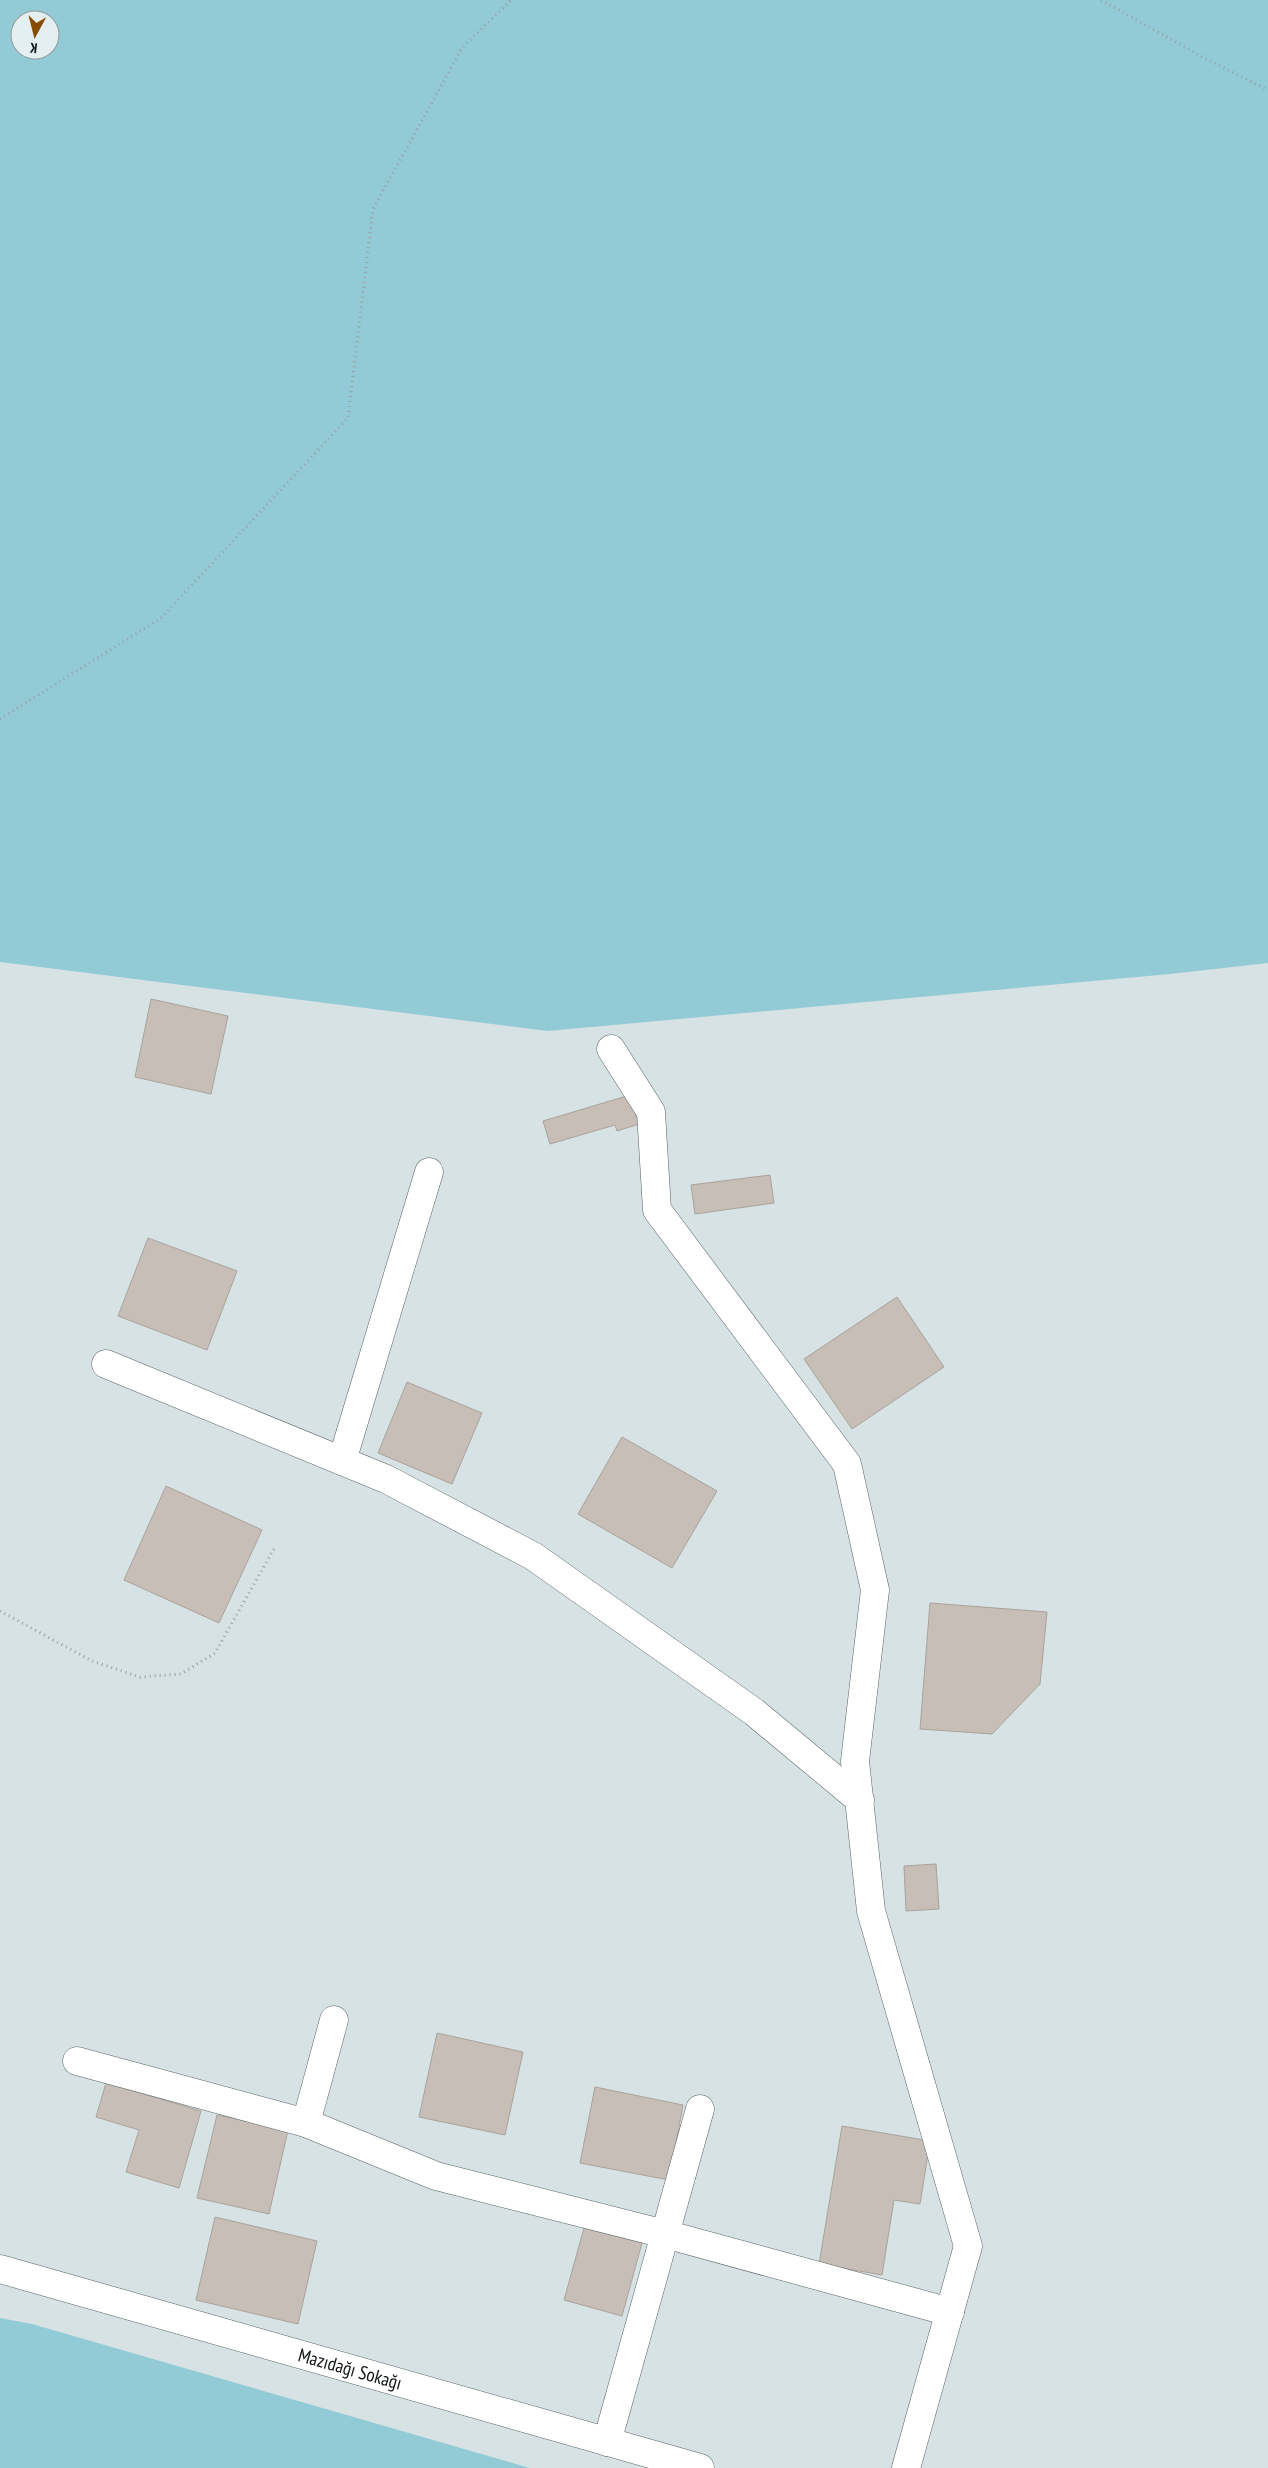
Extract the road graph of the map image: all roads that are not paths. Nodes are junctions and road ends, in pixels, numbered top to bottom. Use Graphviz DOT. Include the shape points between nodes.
graph roads {
  1 [pos="611,1049"];
  2 [pos="429,1172"];
  3 [pos="106,1364"];
  4 [pos="342,1461"];
  5 [pos="860,1800"];
  6 [pos="334,2020"];
  7 [pos="77,2061"];
  8 [pos="700,2109"];
  9 [pos="306,2123"];
  10 [pos="665,2234"];
  11 [pos="0,2269"];
  12 [pos="950,2312"];
  13 [pos="607,2442"];
  14 [pos="700,2468"];
  15 [pos="906,2468"];
  1 -- 5 [label="street" via="651,1112 658,1210 847,1464 875,1590 855,1761"];
  2 -- 4 [label="street"];
  3 -- 4 [label="street"];
  4 -- 5 [label="street" via="386,1479 534,1556 754,1712"];
  5 -- 12 [label="street" via="871,1911 968,2246"];
  6 -- 9 [label="street"];
  7 -- 9 [label="street"];
  8 -- 10 [label="street"];
  9 -- 10 [label="street" via="436,2176"];
  10 -- 12 [label="street"];
  10 -- 13 [label="street"];
  11 -- 13 [label="street, Mazıdağı Sokağı"];
  12 -- 15 [label="street"];
  13 -- 14 [label="street, Mazıdağı Sokağı"];
}
